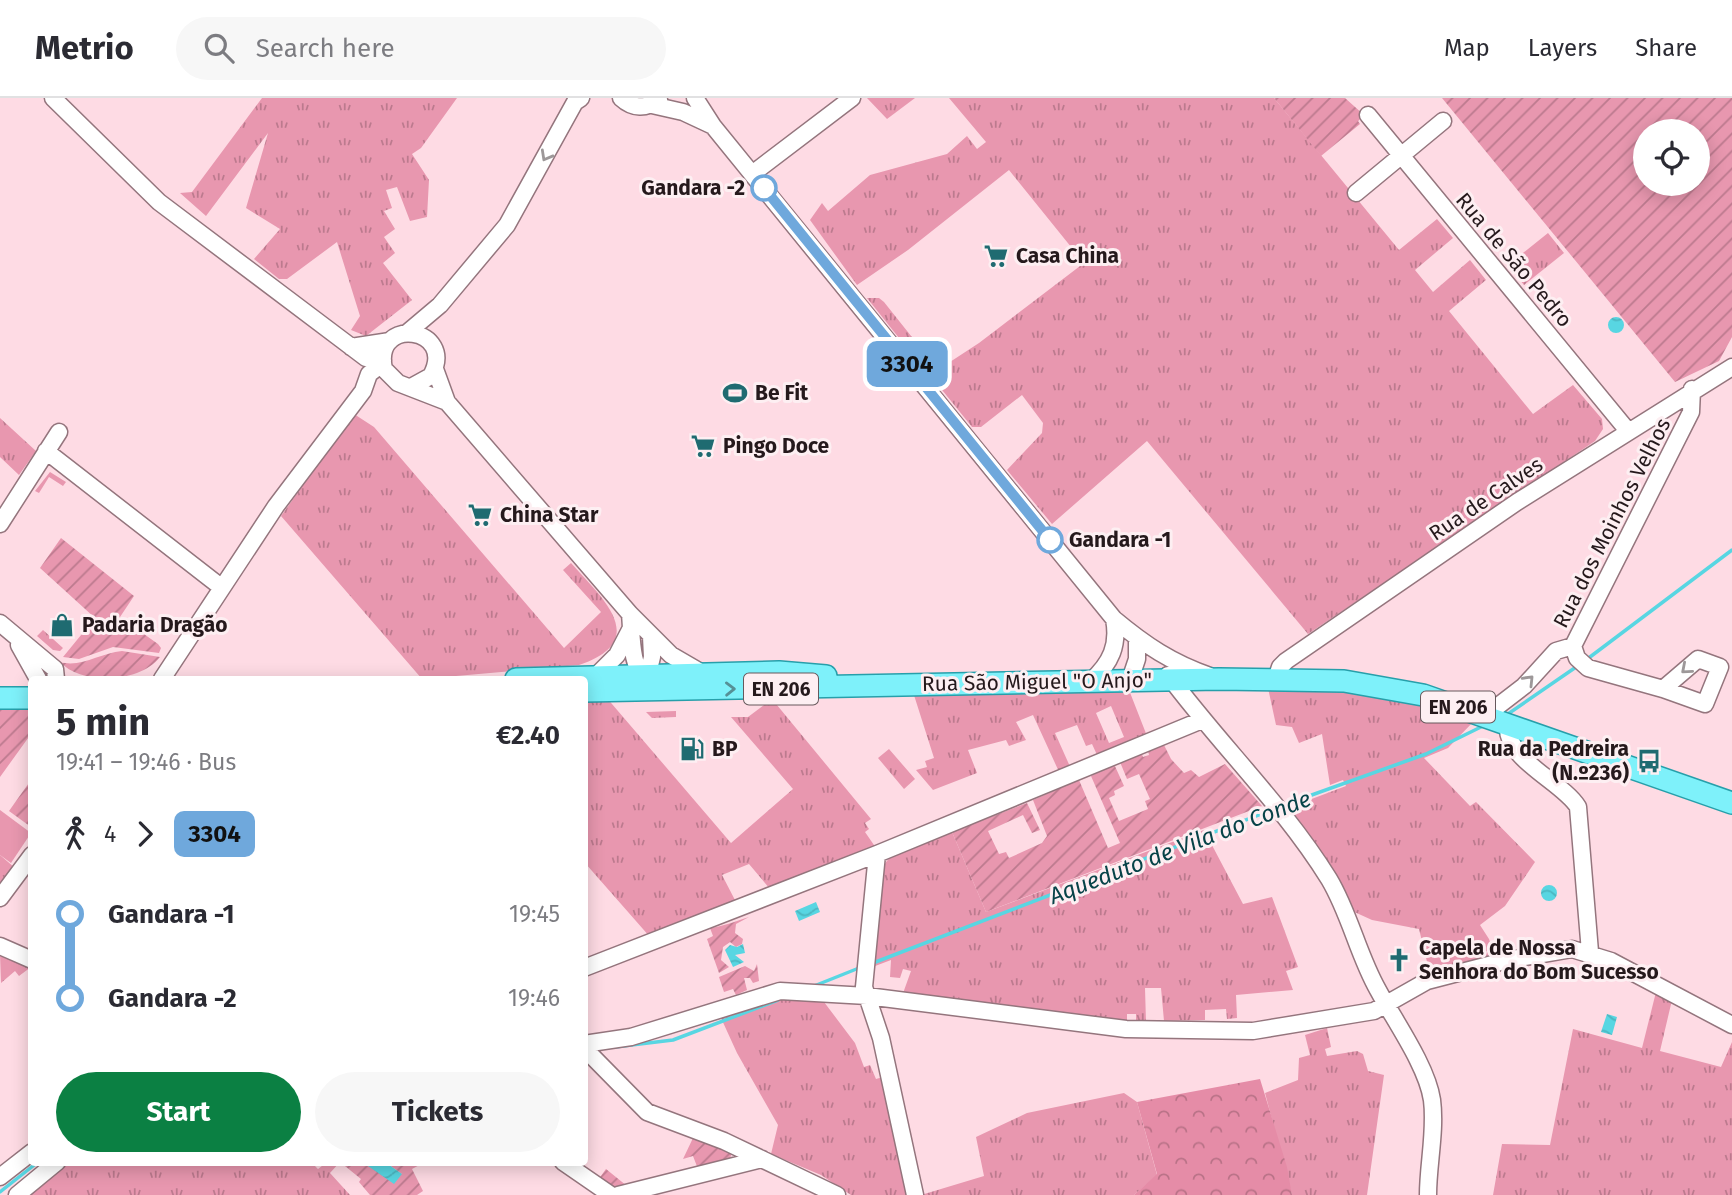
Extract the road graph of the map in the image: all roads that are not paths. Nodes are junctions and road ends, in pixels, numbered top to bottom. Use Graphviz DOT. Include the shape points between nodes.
graph roads {
  1 [pos="53,98"];
  2 [pos="581,98"];
  3 [pos="621,98"];
  4 [pos="695,98"];
  5 [pos="852,98"];
  6 [pos="657,101"];
  7 [pos="1368,114"];
  8 [pos="1443,121"];
  9 [pos="713,126"];
  10 [pos="1401,156"];
  11 [pos="752,174"];
  12 [pos="1356,193"];
  13 [pos="408,332"];
  14 [pos="390,341"];
  15 [pos="351,347"];
  16 [pos="375,364"];
  17 [pos="1732,366"];
  18 [pos="435,369"];
  19 [pos="392,379"];
  20 [pos="411,387"];
  21 [pos="1692,389"];
  22 [pos="363,391"];
  23 [pos="447,402"];
  24 [pos="1628,431"];
  25 [pos="59,432"];
  26 [pos="47,452"];
  27 [pos="0,524"];
  28 [pos="221,587"];
  29 [pos="1114,619"];
  30 [pos="631,621"];
  31 [pos="0,623"];
  32 [pos="15,636"];
  33 [pos="651,636"];
  34 [pos="1118,640"];
  35 [pos="1142,643"];
  36 [pos="1573,646"];
  37 [pos="702,673"];
  38 [pos="35,674"];
  39 [pos="60,676"];
  40 [pos="164,676"];
  41 [pos="1219,679"];
  42 [pos="1276,679"];
  43 [pos="649,680"];
  44 [pos="1130,680"];
  45 [pos="1172,680"];
  46 [pos="1091,681"];
  47 [pos="28,682"];
  48 [pos="588,684"];
  49 [pos="901,684"];
  50 [pos="1663,689"];
  51 [pos="4,698"];
  52 [pos="28,698"];
  53 [pos="1485,716"];
  54 [pos="1202,720"];
  55 [pos="1508,724"];
  56 [pos="1732,803"];
  57 [pos="877,854"];
  58 [pos="28,860"];
  59 [pos="0,898"];
  60 [pos="0,946"];
  61 [pos="1590,952"];
  62 [pos="28,958"];
  63 [pos="588,966"];
  64 [pos="867,996"];
  65 [pos="1385,1003"];
  66 [pos="1730,1019"];
  67 [pos="588,1045"];
  68 [pos="588,1050"];
  69 [pos="28,1155"];
  70 [pos="762,1159"];
  71 [pos="52,1166"];
  72 [pos="569,1166"];
  73 [pos="0,1177"];
  74 [pos="17,1195"];
  75 [pos="611,1195"];
  76 [pos="618,1195"];
  77 [pos="837,1195"];
  78 [pos="915,1195"];
  79 [pos="1428,1195"];
  1 -- 15 [label="street" via="159,202"];
  2 -- 13 [label="street, one-way" via="507,225 440,305"];
  3 -- 6 [label="street" via="635,107"];
  4 -- 9 [label="street"];
  5 -- 11 [label="street"];
  6 -- 9 [label="street"];
  7 -- 10 [label="street, Rua de São Pedro"];
  8 -- 10 [label="street"];
  9 -- 11 [label="street"];
  10 -- 12 [label="street"];
  10 -- 24 [label="street, Rua de São Pedro"];
  11 -- 29 [label="street"];
  13 -- 14 [label="street"];
  13 -- 18 [label="street" via="431,343 437,358"];
  14 -- 15 [label="street"];
  14 -- 16 [label="street"];
  15 -- 16 [label="street"];
  16 -- 19 [label="street"];
  16 -- 22 [label="street"];
  17 -- 21 [label="street, Rua de Calves"];
  18 -- 20 [label="street" via="426,381"];
  18 -- 23 [label="street"];
  19 -- 20 [label="street"];
  19 -- 22 [label="street"];
  20 -- 23 [label="street"];
  21 -- 24 [label="street, Rua de Calves"];
  21 -- 36 [label="street, Rua dos Moinhos Velhos" via="1691,412"];
  22 -- 28 [label="street"];
  23 -- 30 [label="street"];
  24 -- 42 [label="street, Rua de Calves" via="1286,661"];
  25 -- 26 [label="street"];
  26 -- 27 [label="street"];
  26 -- 28 [label="street"];
  28 -- 40 [label="street"];
  29 -- 34 [label="street"];
  29 -- 35 [label="street"];
  30 -- 33 [label="street"];
  30 -- 43 [label="street" via="635,660"];
  30 -- 48 [label="street" via="617,655"];
  31 -- 32 [label="street"];
  32 -- 38 [label="street"];
  32 -- 39 [label="street"];
  33 -- 37 [label="street" via="671,655"];
  33 -- 43 [label="street"];
  34 -- 44 [label="street"];
  34 -- 46 [label="street" via="1108,663"];
  35 -- 41 [label="street" via="1179,665"];
  35 -- 44 [label="street"];
  35 -- 45 [label="street"];
  36 -- 50 [label="street" via="1588,668"];
  53 -- 36 [label="street, Rua dos Moinhos Velhos, one-way" via="1524,686 1556,651"];
  37 -- 43 [label="main road, Rua São Miguel \"O Anjo\" / EN 206"];
  37 -- 49 [label="main road, Rua São Miguel \"O Anjo\" / EN 206" via="779,672"];
  41 -- 42 [label="main road, EN 206"];
  41 -- 45 [label="main road, EN 206"];
  42 -- 53 [label="main road, EN 206" via="1394,688"];
  43 -- 48 [label="main road, Rua São Miguel \"O Anjo\" / EN 206"];
  43 -- 49 [label="main road, Rua São Miguel \"O Anjo\" / EN 206, one-way"];
  44 -- 45 [label="main road, Rua São Miguel \"O Anjo\" / EN 206"];
  44 -- 46 [label="main road, Rua São Miguel \"O Anjo\" / EN 206"];
  45 -- 54 [label="street"];
  46 -- 49 [label="main road, Rua São Miguel \"O Anjo\" / EN 206"];
  47 -- 51 [label="street"];
  51 -- 52 [label="main road"];
  53 -- 55 [label="main road, EN 206"];
  54 -- 57 [label="street"];
  54 -- 65 [label="street" via="1276,803 1318,862"];
  55 -- 56 [label="main road, EN 206"];
  55 -- 61 [label="street" via="1509,736 1520,753 1578,807"];
  57 -- 63 [label="street"];
  57 -- 64 [label="street" via="869,907"];
  58 -- 59 [label="street"];
  60 -- 62 [label="street"];
  61 -- 65 [label="street" via="1555,950 1508,960 1427,981"];
  61 -- 66 [label="street"];
  64 -- 65 [label="street" via="1086,1025 1178,1032 1290,1027 1374,1011"];
  64 -- 67 [label="street" via="780,991 631,1037"];
  64 -- 78 [label="street" via="881,1038"];
  65 -- 79 [label="street" via="1432,1098"];
  68 -- 70 [label="street" via="647,1112"];
  69 -- 73 [label="street"];
  70 -- 76 [label="street"];
  70 -- 77 [label="street"];
  71 -- 74 [label="street"];
  72 -- 75 [label="street"];
}
